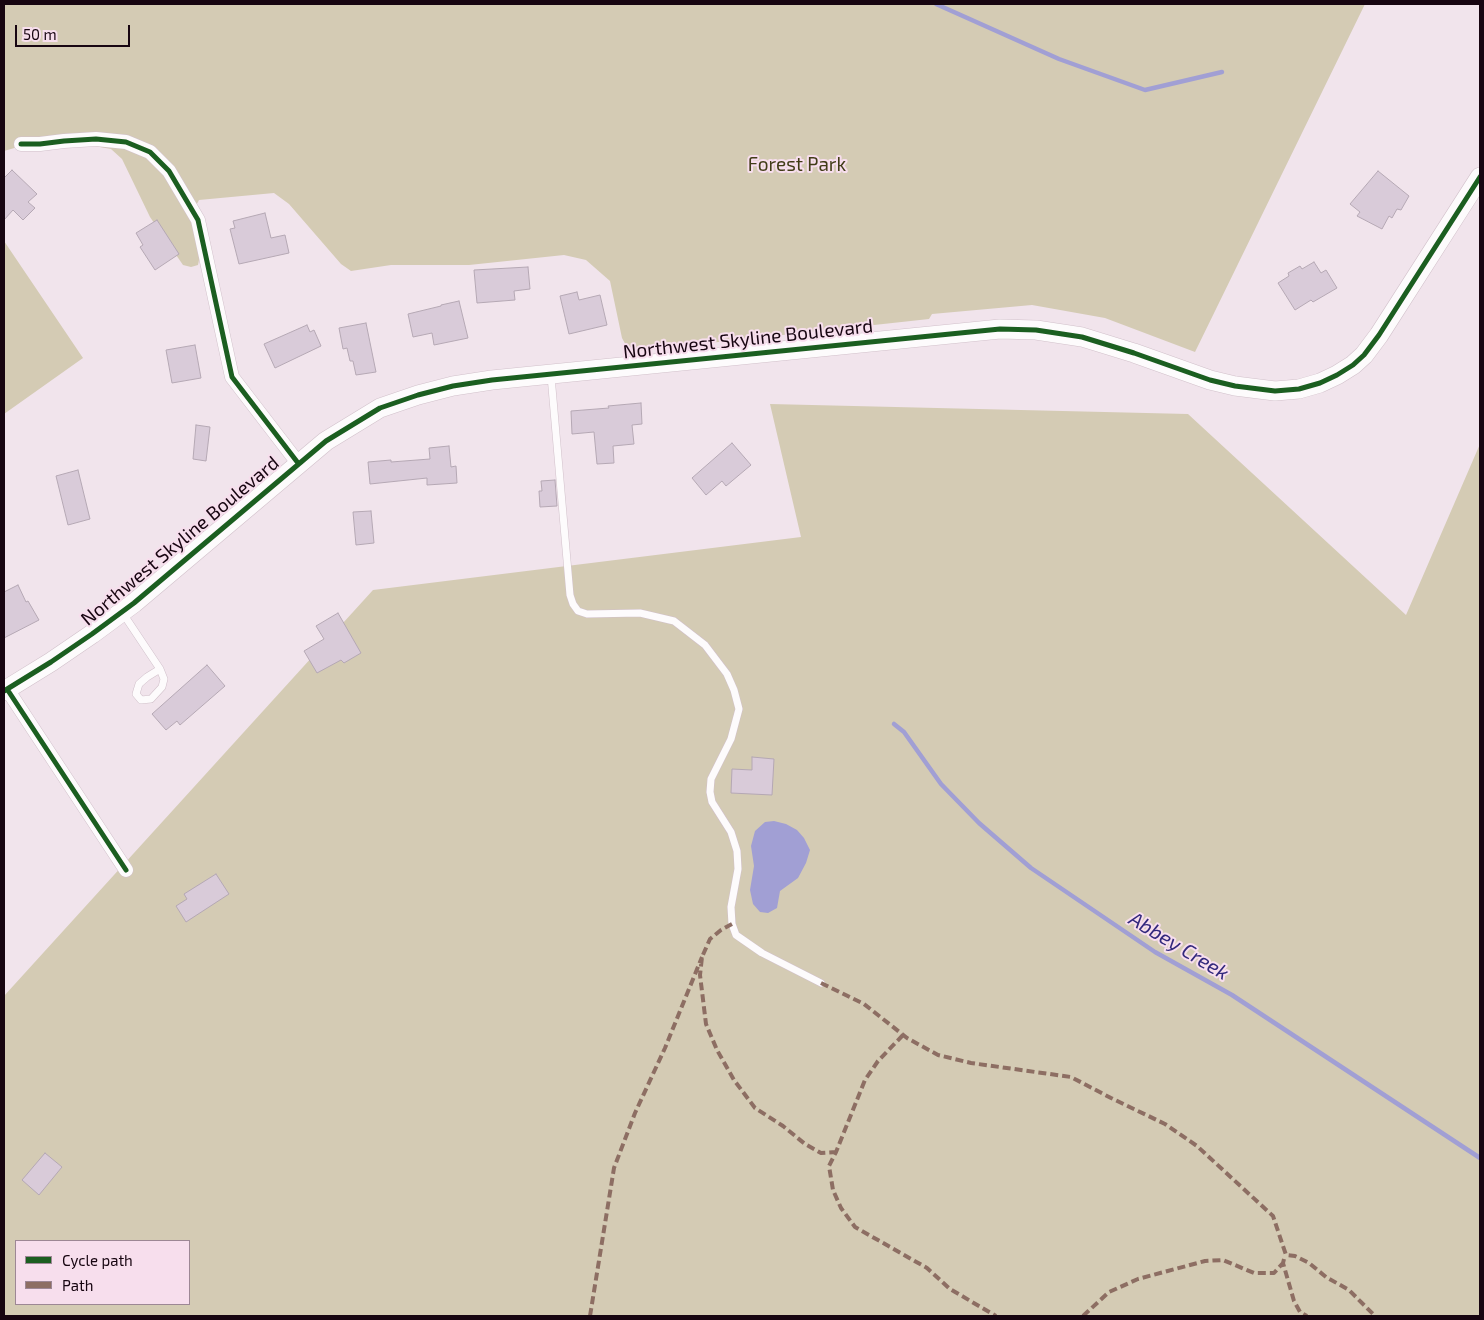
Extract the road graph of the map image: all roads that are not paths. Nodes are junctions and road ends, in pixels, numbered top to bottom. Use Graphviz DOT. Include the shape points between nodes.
graph roads {
  1 [pos="21,144"];
  2 [pos="1480,177"];
  3 [pos="550,373"];
  4 [pos="298,463"];
  5 [pos="122,611"];
  6 [pos="160,669"];
  7 [pos="5,690"];
  8 [pos="126,870"];
  9 [pos="821,983"];
  1 -- 4 [label="street" via="96,139 126,142 150,152 169,170 198,220 232,377"];
  2 -- 3 [label="main road, Northwest Skyline Boulevard" via="1364,355 1320,384 1299,389 1275,391 1234,386 1082,337 1036,330 1000,329"];
  3 -- 4 [label="main road, Northwest Skyline Boulevard" via="453,386 380,408 326,441"];
  3 -- 9 [label="lane" via="573,604 578,611 587,614 640,613 674,621 705,645 727,674 738,709 731,739 711,779 710,792 737,851 732,924 736,935 762,953"];
  4 -- 5 [label="main road, Northwest Skyline Boulevard"];
  5 -- 6 [label="lane"];
  5 -- 7 [label="main road, Northwest Skyline Boulevard" via="60,656"];
  6 -- 6 [label="lane" via="164,679 162,687 151,699 142,700 136,694 140,684"];
  7 -- 8 [label="street"];
}
